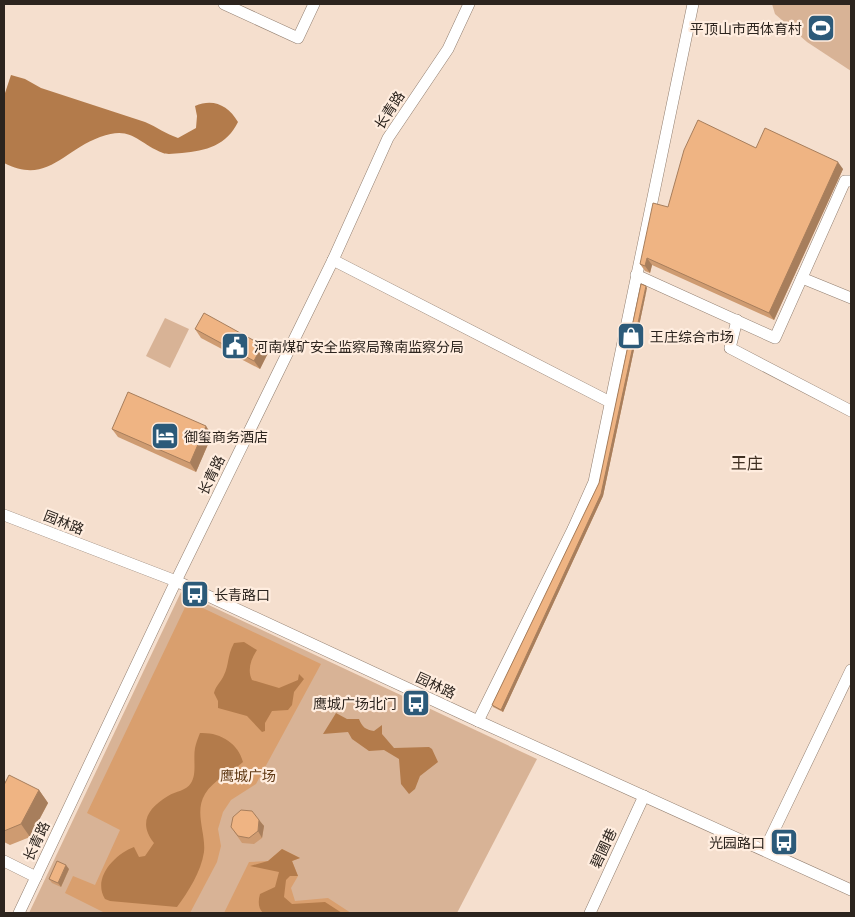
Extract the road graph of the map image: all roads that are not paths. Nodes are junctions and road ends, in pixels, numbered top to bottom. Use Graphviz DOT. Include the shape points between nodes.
graph roads {
  1 [pos="224,4"];
  2 [pos="314,4"];
  3 [pos="469,4"];
  4 [pos="693,4"];
  5 [pos="851,181"];
  6 [pos="333,260"];
  7 [pos="636,275"];
  8 [pos="802,278"];
  9 [pos="851,298"];
  10 [pos="737,320"];
  11 [pos="610,402"];
  12 [pos="851,411"];
  13 [pos="4,515"];
  14 [pos="176,581"];
  15 [pos="851,670"];
  16 [pos="478,721"];
  17 [pos="644,796"];
  18 [pos="765,849"];
  19 [pos="4,861"];
  20 [pos="36,877"];
  21 [pos="851,890"];
  22 [pos="19,913"];
  23 [pos="590,913"];
  1 -- 2 [label="street" via="298,38"];
  3 -- 6 [label="street, 长青路" via="448,49 388,138"];
  4 -- 7 [label="street"];
  5 -- 8 [label="street" via="845,181"];
  6 -- 11 [label="street"];
  6 -- 14 [label="street, 长青路"];
  7 -- 10 [label="street"];
  7 -- 11 [label="street"];
  8 -- 9 [label="street"];
  8 -- 10 [label="street" via="775,338"];
  10 -- 12 [label="street" via="730,348"];
  11 -- 16 [label="street" via="589,496"];
  13 -- 14 [label="street, 园林路"];
  14 -- 16 [label="street, 园林路"];
  14 -- 20 [label="street, 长青路"];
  15 -- 18 [label="street"];
  16 -- 17 [label="street, 园林路"];
  17 -- 18 [label="street, 园林路"];
  17 -- 23 [label="street, 碧圃巷"];
  18 -- 21 [label="street, 园林路"];
  19 -- 20 [label="street"];
  20 -- 22 [label="street, 长青路"];
}
